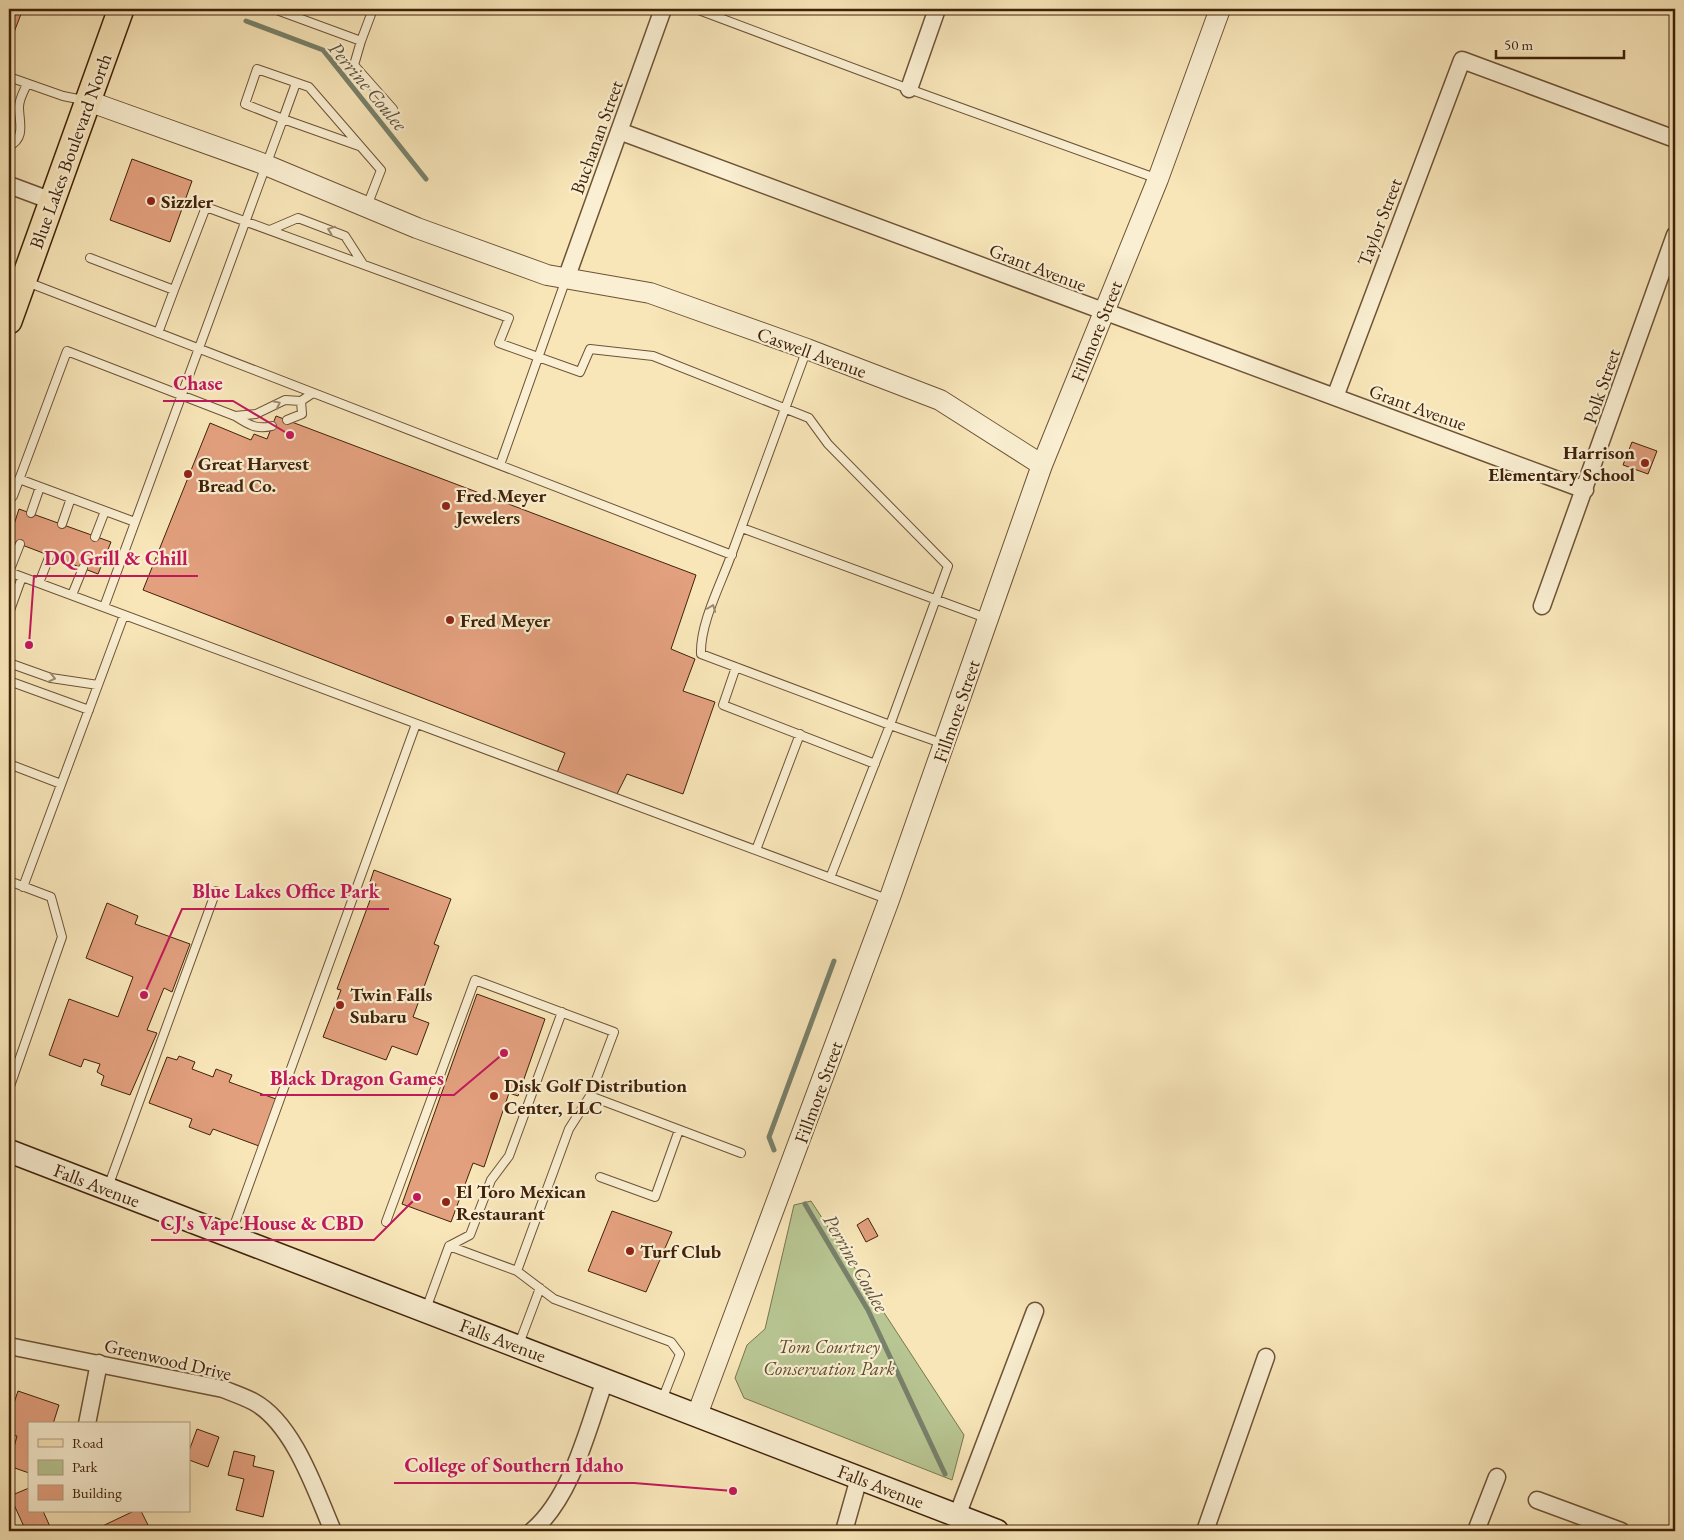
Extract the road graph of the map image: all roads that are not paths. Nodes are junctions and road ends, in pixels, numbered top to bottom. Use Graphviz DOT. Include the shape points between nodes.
graph roads {
  1 [pos="121,9"];
  2 [pos="274,9"];
  3 [pos="373,9"];
  4 [pos="664,9"];
  5 [pos="696,9"];
  6 [pos="937,9"];
  7 [pos="1220,9"];
  8 [pos="361,41"];
  9 [pos="9,77"];
  10 [pos="296,82"];
  11 [pos="27,84"];
  12 [pos="909,89"];
  13 [pos="88,101"];
  14 [pos="394,108"];
  15 [pos="284,119"];
  16 [pos="619,131"];
  17 [pos="1675,138"];
  18 [pos="9,146"];
  19 [pos="360,147"];
  20 [pos="267,165"];
  21 [pos="1158,178"];
  22 [pos="9,185"];
  23 [pos="52,200"];
  24 [pos="366,207"];
  25 [pos="246,222"];
  26 [pos="270,230"];
  27 [pos="1675,235"];
  28 [pos="90,258"];
  29 [pos="363,264"];
  30 [pos="566,279"];
  31 [pos="23,281"];
  32 [pos="174,290"];
  33 [pos="1102,312"];
  34 [pos="9,321"];
  35 [pos="158,333"];
  36 [pos="199,349"];
  37 [pos="807,349"];
  38 [pos="538,357"];
  39 [pos="313,393"];
  40 [pos="183,394"];
  41 [pos="1334,397"];
  42 [pos="301,401"];
  43 [pos="785,408"];
  44 [pos="235,416"];
  45 [pos="287,420"];
  46 [pos="272,426"];
  47 [pos="500,465"];
  48 [pos="1042,465"];
  49 [pos="19,479"];
  50 [pos="40,487"];
  51 [pos="1585,490"];
  52 [pos="71,498"];
  53 [pos="9,500"];
  54 [pos="105,511"];
  55 [pos="31,513"];
  56 [pos="135,522"];
  57 [pos="62,524"];
  58 [pos="742,528"];
  59 [pos="95,536"];
  60 [pos="20,544"];
  61 [pos="50,555"];
  62 [pos="732,555"];
  63 [pos="83,568"];
  64 [pos="9,572"];
  65 [pos="22,577"];
  66 [pos="40,583"];
  67 [pos="72,595"];
  68 [pos="936,600"];
  69 [pos="1542,606"];
  70 [pos="104,607"];
  71 [pos="9,613"];
  72 [pos="124,615"];
  73 [pos="988,619"];
  74 [pos="9,663"];
  75 [pos="736,667"];
  76 [pos="9,681"];
  77 [pos="98,685"];
  78 [pos="89,710"];
  79 [pos="416,724"];
  80 [pos="890,725"];
  81 [pos="800,734"];
  82 [pos="944,744"];
  83 [pos="9,764"];
  84 [pos="875,764"];
  85 [pos="62,784"];
  86 [pos="756,850"];
  87 [pos="830,878"];
  88 [pos="9,881"];
  89 [pos="23,887"];
  90 [pos="216,891"];
  91 [pos="889,900"];
  92 [pos="562,1012"];
  93 [pos="12,1068"];
  94 [pos="9,1089"];
  95 [pos="590,1096"];
  96 [pos="680,1130"];
  97 [pos="9,1151"];
  98 [pos="741,1152"];
  99 [pos="600,1176"];
  100 [pos="107,1189"];
  101 [pos="386,1222"];
  102 [pos="230,1235"];
  103 [pos="449,1246"];
  104 [pos="517,1271"];
  105 [pos="540,1288"];
  106 [pos="425,1310"];
  107 [pos="1035,1311"];
  108 [pos="9,1346"];
  109 [pos="519,1346"];
  110 [pos="1266,1356"];
  111 [pos="99,1363"];
  112 [pos="605,1380"];
  113 [pos="662,1402"];
  114 [pos="697,1415"];
  115 [pos="87,1422"];
  116 [pos="1498,1477"];
  117 [pos="860,1478"];
  118 [pos="1537,1500"];
  119 [pos="957,1516"];
  120 [pos="332,1531"];
  121 [pos="532,1531"];
  122 [pos="844,1531"];
  123 [pos="997,1531"];
  124 [pos="1206,1531"];
  125 [pos="1476,1531"];
  126 [pos="1621,1531"];
  1 -- 13 [label="main road, Blue Lakes Boulevard North"];
  2 -- 8 [label="lane"];
  3 -- 8 [label="lane"];
  4 -- 16 [label="street, Buchanan Street"];
  5 -- 12 [label="lane"];
  6 -- 12 [label="street"];
  7 -- 21 [label="street, Fillmore Street"];
  8 -- 14 [label="lane" via="354,65"];
  9 -- 11 [label="lane"];
  10 -- 15 [label="lane"];
  10 -- 15 [label="lane" via="257,69 244,104"];
  10 -- 19 [label="lane" via="309,87"];
  11 -- 13 [label="lane"];
  11 -- 18 [label="lane" via="20,102 22,125 18,138"];
  12 -- 21 [label="lane"];
  13 -- 20 [label="street, Caswell Avenue"];
  13 -- 23 [label="main road, Blue Lakes Boulevard North"];
  15 -- 19 [label="lane"];
  15 -- 20 [label="lane"];
  16 -- 30 [label="street, Buchanan Street"];
  16 -- 33 [label="street, Grant Avenue"];
  17 -- 41 [label="street, Taylor Street" via="1462,60"];
  19 -- 24 [label="lane" via="381,170"];
  20 -- 24 [label="street, Caswell Avenue"];
  20 -- 25 [label="lane"];
  21 -- 33 [label="street, Fillmore Street"];
  22 -- 23 [label="street"];
  23 -- 31 [label="main road, Blue Lakes Boulevard North"];
  24 -- 30 [label="street, Caswell Avenue" via="547,275"];
  25 -- 26 [label="lane"];
  25 -- 32 [label="lane" via="206,207"];
  25 -- 36 [label="lane"];
  26 -- 29 [label="lane"];
  29 -- 26 [label="lane, one-way" via="345,236 298,218"];
  27 -- 51 [label="street, Polk Street"];
  28 -- 32 [label="lane"];
  29 -- 38 [label="lane" via="508,318 499,343"];
  30 -- 37 [label="street, Caswell Avenue" via="650,293"];
  30 -- 38 [label="lane"];
  31 -- 34 [label="main road, Blue Lakes Boulevard North"];
  31 -- 35 [label="lane"];
  32 -- 35 [label="lane"];
  33 -- 41 [label="street, Grant Avenue"];
  33 -- 48 [label="street, Fillmore Street"];
  35 -- 36 [label="lane"];
  36 -- 39 [label="lane"];
  36 -- 40 [label="lane"];
  37 -- 43 [label="lane"];
  37 -- 48 [label="street, Caswell Avenue" via="940,400"];
  38 -- 43 [label="lane" via="580,372 590,348 653,356"];
  38 -- 47 [label="lane"];
  39 -- 42 [label="lane"];
  39 -- 47 [label="lane"];
  40 -- 44 [label="lane"];
  40 -- 49 [label="lane" via="67,351"];
  40 -- 56 [label="lane"];
  41 -- 51 [label="street, Grant Avenue"];
  44 -- 42 [label="lane, one-way" via="256,414 285,400"];
  42 -- 45 [label="lane" via="302,414"];
  43 -- 58 [label="lane"];
  43 -- 68 [label="lane" via="809,418 828,444 948,566"];
  44 -- 46 [label="lane" via="260,429"];
  47 -- 62 [label="lane"];
  48 -- 73 [label="street, Fillmore Street"];
  49 -- 50 [label="lane"];
  49 -- 53 [label="lane"];
  50 -- 52 [label="lane"];
  50 -- 55 [label="lane"];
  51 -- 69 [label="street, Polk Street"];
  52 -- 54 [label="lane"];
  52 -- 57 [label="lane"];
  54 -- 56 [label="lane"];
  54 -- 59 [label="lane"];
  56 -- 70 [label="lane"];
  58 -- 62 [label="lane"];
  58 -- 68 [label="lane"];
  60 -- 64 [label="lane"];
  61 -- 66 [label="lane"];
  75 -- 62 [label="lane, one-way" via="702,654 701,638"];
  63 -- 67 [label="lane"];
  64 -- 65 [label="lane"];
  65 -- 66 [label="lane"];
  65 -- 71 [label="lane"];
  66 -- 67 [label="lane"];
  67 -- 70 [label="lane"];
  68 -- 73 [label="lane"];
  68 -- 80 [label="lane"];
  70 -- 72 [label="lane"];
  72 -- 77 [label="lane"];
  72 -- 79 [label="lane"];
  73 -- 82 [label="street, Fillmore Street"];
  74 -- 77 [label="lane, one-way" via="51,678"];
  75 -- 80 [label="lane"];
  75 -- 81 [label="lane" via="723,705"];
  76 -- 78 [label="lane"];
  77 -- 78 [label="lane"];
  78 -- 85 [label="lane"];
  79 -- 86 [label="lane"];
  79 -- 102 [label="lane"];
  80 -- 82 [label="lane"];
  80 -- 84 [label="lane"];
  81 -- 84 [label="lane"];
  81 -- 86 [label="lane"];
  82 -- 91 [label="street, Fillmore Street"];
  83 -- 85 [label="lane"];
  84 -- 87 [label="lane"];
  85 -- 89 [label="lane"];
  86 -- 87 [label="lane"];
  87 -- 91 [label="lane"];
  88 -- 89 [label="lane"];
  89 -- 93 [label="lane" via="51,898 62,936"];
  90 -- 100 [label="lane"];
  91 -- 114 [label="street, Fillmore Street"];
  92 -- 95 [label="lane" via="614,1032"];
  92 -- 101 [label="lane" via="476,980"];
  92 -- 103 [label="lane" via="509,1156 491,1180 470,1235"];
  93 -- 94 [label="lane"];
  95 -- 96 [label="lane"];
  95 -- 104 [label="lane" via="569,1129"];
  96 -- 98 [label="lane"];
  96 -- 99 [label="lane" via="655,1196"];
  97 -- 100 [label="main road, Falls Avenue"];
  100 -- 102 [label="main road, Falls Avenue"];
  102 -- 106 [label="main road, Falls Avenue"];
  103 -- 104 [label="lane"];
  103 -- 106 [label="lane"];
  104 -- 105 [label="lane"];
  105 -- 109 [label="lane"];
  105 -- 113 [label="lane" via="554,1299 671,1342 680,1354"];
  106 -- 109 [label="main road, Falls Avenue"];
  107 -- 119 [label="street"];
  108 -- 111 [label="street, Greenwood Drive"];
  109 -- 112 [label="main road, Falls Avenue"];
  110 -- 124 [label="street"];
  111 -- 115 [label="street"];
  111 -- 120 [label="street, Greenwood Drive" via="223,1389 255,1402 270,1414 300,1453"];
  112 -- 113 [label="main road, Falls Avenue"];
  112 -- 121 [label="street" via="576,1463 558,1499"];
  113 -- 114 [label="main road, Falls Avenue"];
  114 -- 117 [label="main road, Falls Avenue"];
  116 -- 125 [label="street"];
  117 -- 119 [label="main road, Falls Avenue"];
  117 -- 122 [label="street"];
  118 -- 126 [label="street"];
  119 -- 123 [label="main road, Falls Avenue"];
}
